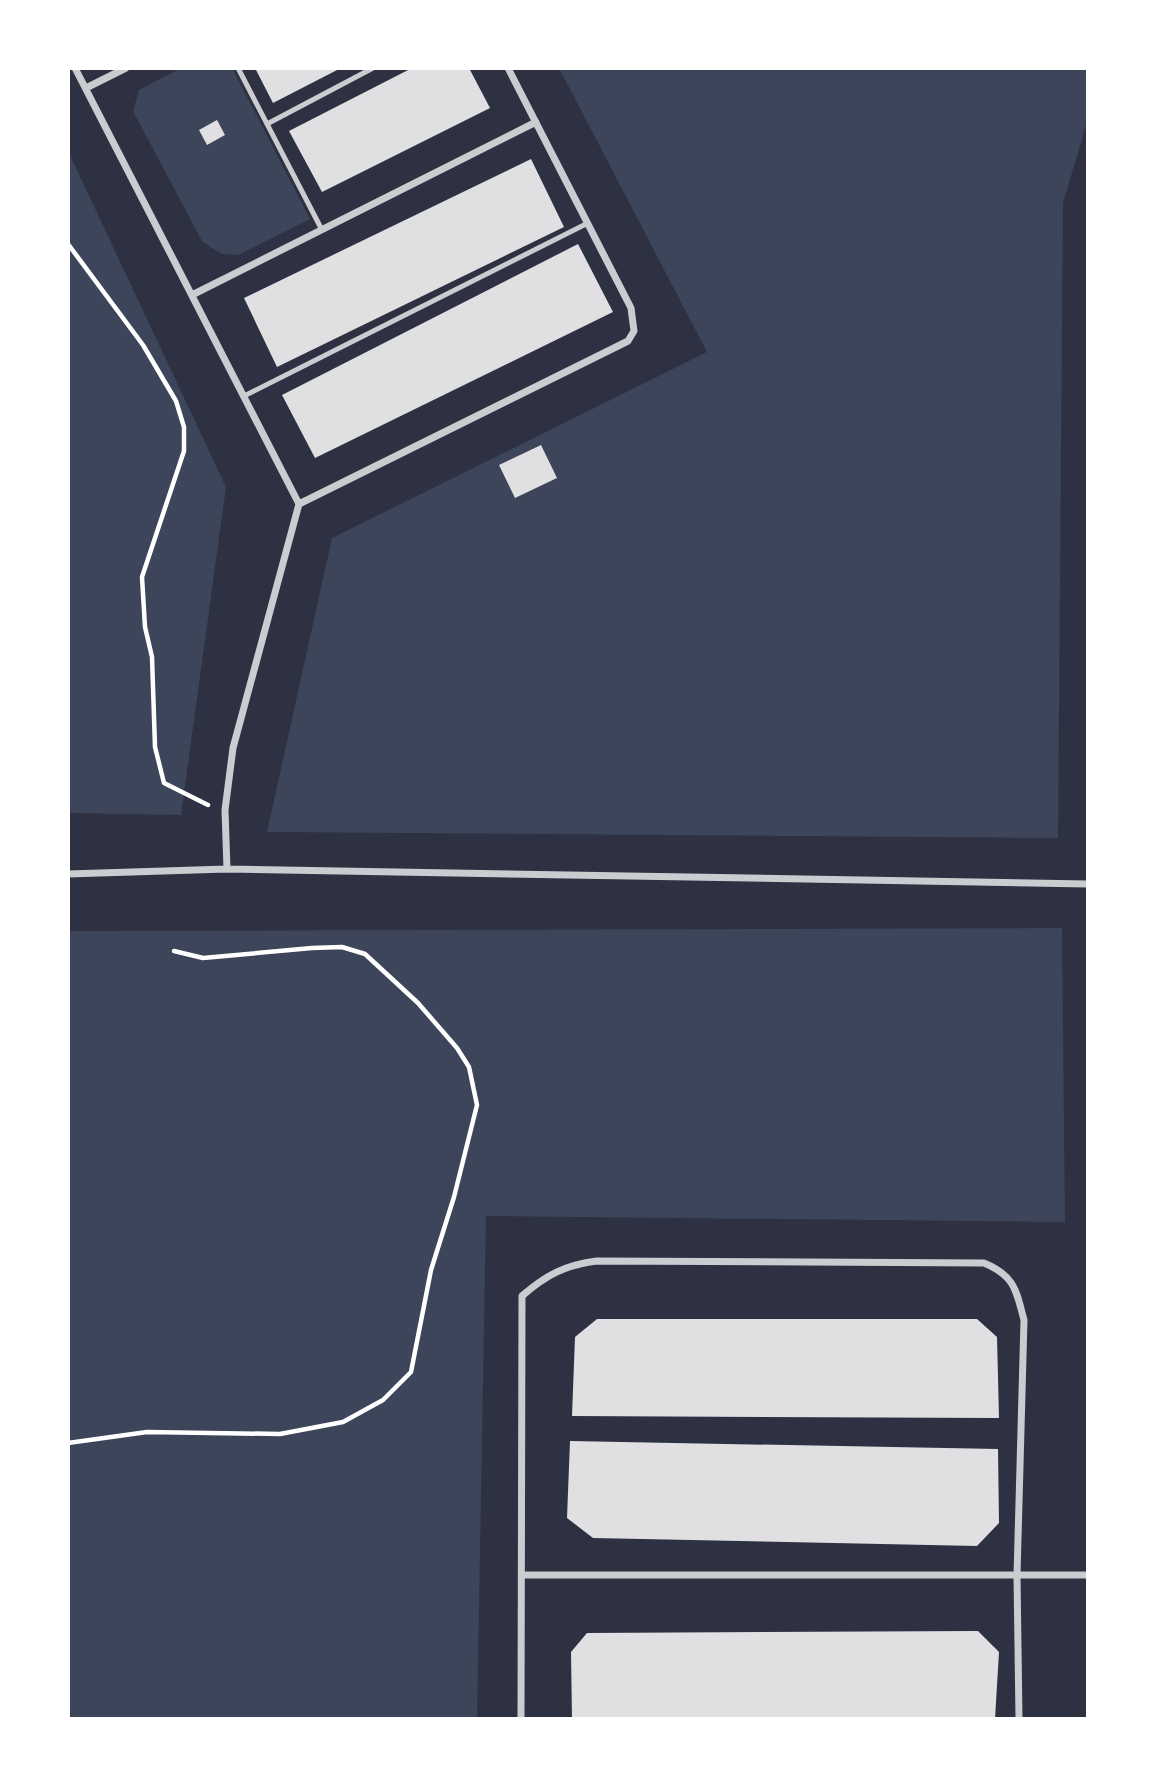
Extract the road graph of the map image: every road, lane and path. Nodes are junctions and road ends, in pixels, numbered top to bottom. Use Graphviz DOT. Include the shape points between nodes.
graph roads {
  1 [pos="75,68"];
  2 [pos="126,68"];
  3 [pos="238,68"];
  4 [pos="373,68"];
  5 [pos="508,68"];
  6 [pos="86,88"];
  7 [pos="536,122"];
  8 [pos="267,124"];
  9 [pos="588,223"];
  10 [pos="322,230"];
  11 [pos="68,244"];
  12 [pos="192,295"];
  13 [pos="244,396"];
  14 [pos="299,504"];
  15 [pos="225,810"];
  16 [pos="227,869"];
  17 [pos="68,874"];
  18 [pos="1088,884"];
  19 [pos="174,951"];
  20 [pos="68,1443"];
  21 [pos="524,1575"];
  22 [pos="1017,1575"];
  23 [pos="1088,1575"];
  24 [pos="521,1719"];
  25 [pos="1019,1719"];
  1 -- 6 [label="street"];
  2 -- 6 [label="street"];
  3 -- 8 [label="lane"];
  4 -- 8 [label="lane"];
  5 -- 7 [label="street"];
  6 -- 12 [label="street"];
  7 -- 9 [label="street"];
  7 -- 10 [label="street"];
  8 -- 10 [label="lane"];
  9 -- 13 [label="lane"];
  9 -- 14 [label="street" via="631,308 635,331 628,341"];
  10 -- 12 [label="street"];
  11 -- 15 [label="path" via="143,345 176,401 184,427 184,451 142,576 152,657 155,747 164,783 199,803"];
  12 -- 13 [label="street"];
  13 -- 14 [label="street"];
  14 -- 15 [label="street" via="233,748"];
  15 -- 16 [label="street"];
  16 -- 17 [label="street"];
  16 -- 18 [label="street"];
  19 -- 20 [label="path" via="203,958 342,947 365,954 418,1003 457,1048 469,1067 477,1105 431,1270 411,1372 383,1400 343,1422 280,1434 147,1432"];
  21 -- 22 [label="street"];
  21 -- 22 [label="street" via="523,1296 544,1277 570,1264 597,1261 984,1263 1004,1271 1016,1289 1024,1321"];
  21 -- 24 [label="street"];
  22 -- 23 [label="street"];
  22 -- 25 [label="street"];
}
